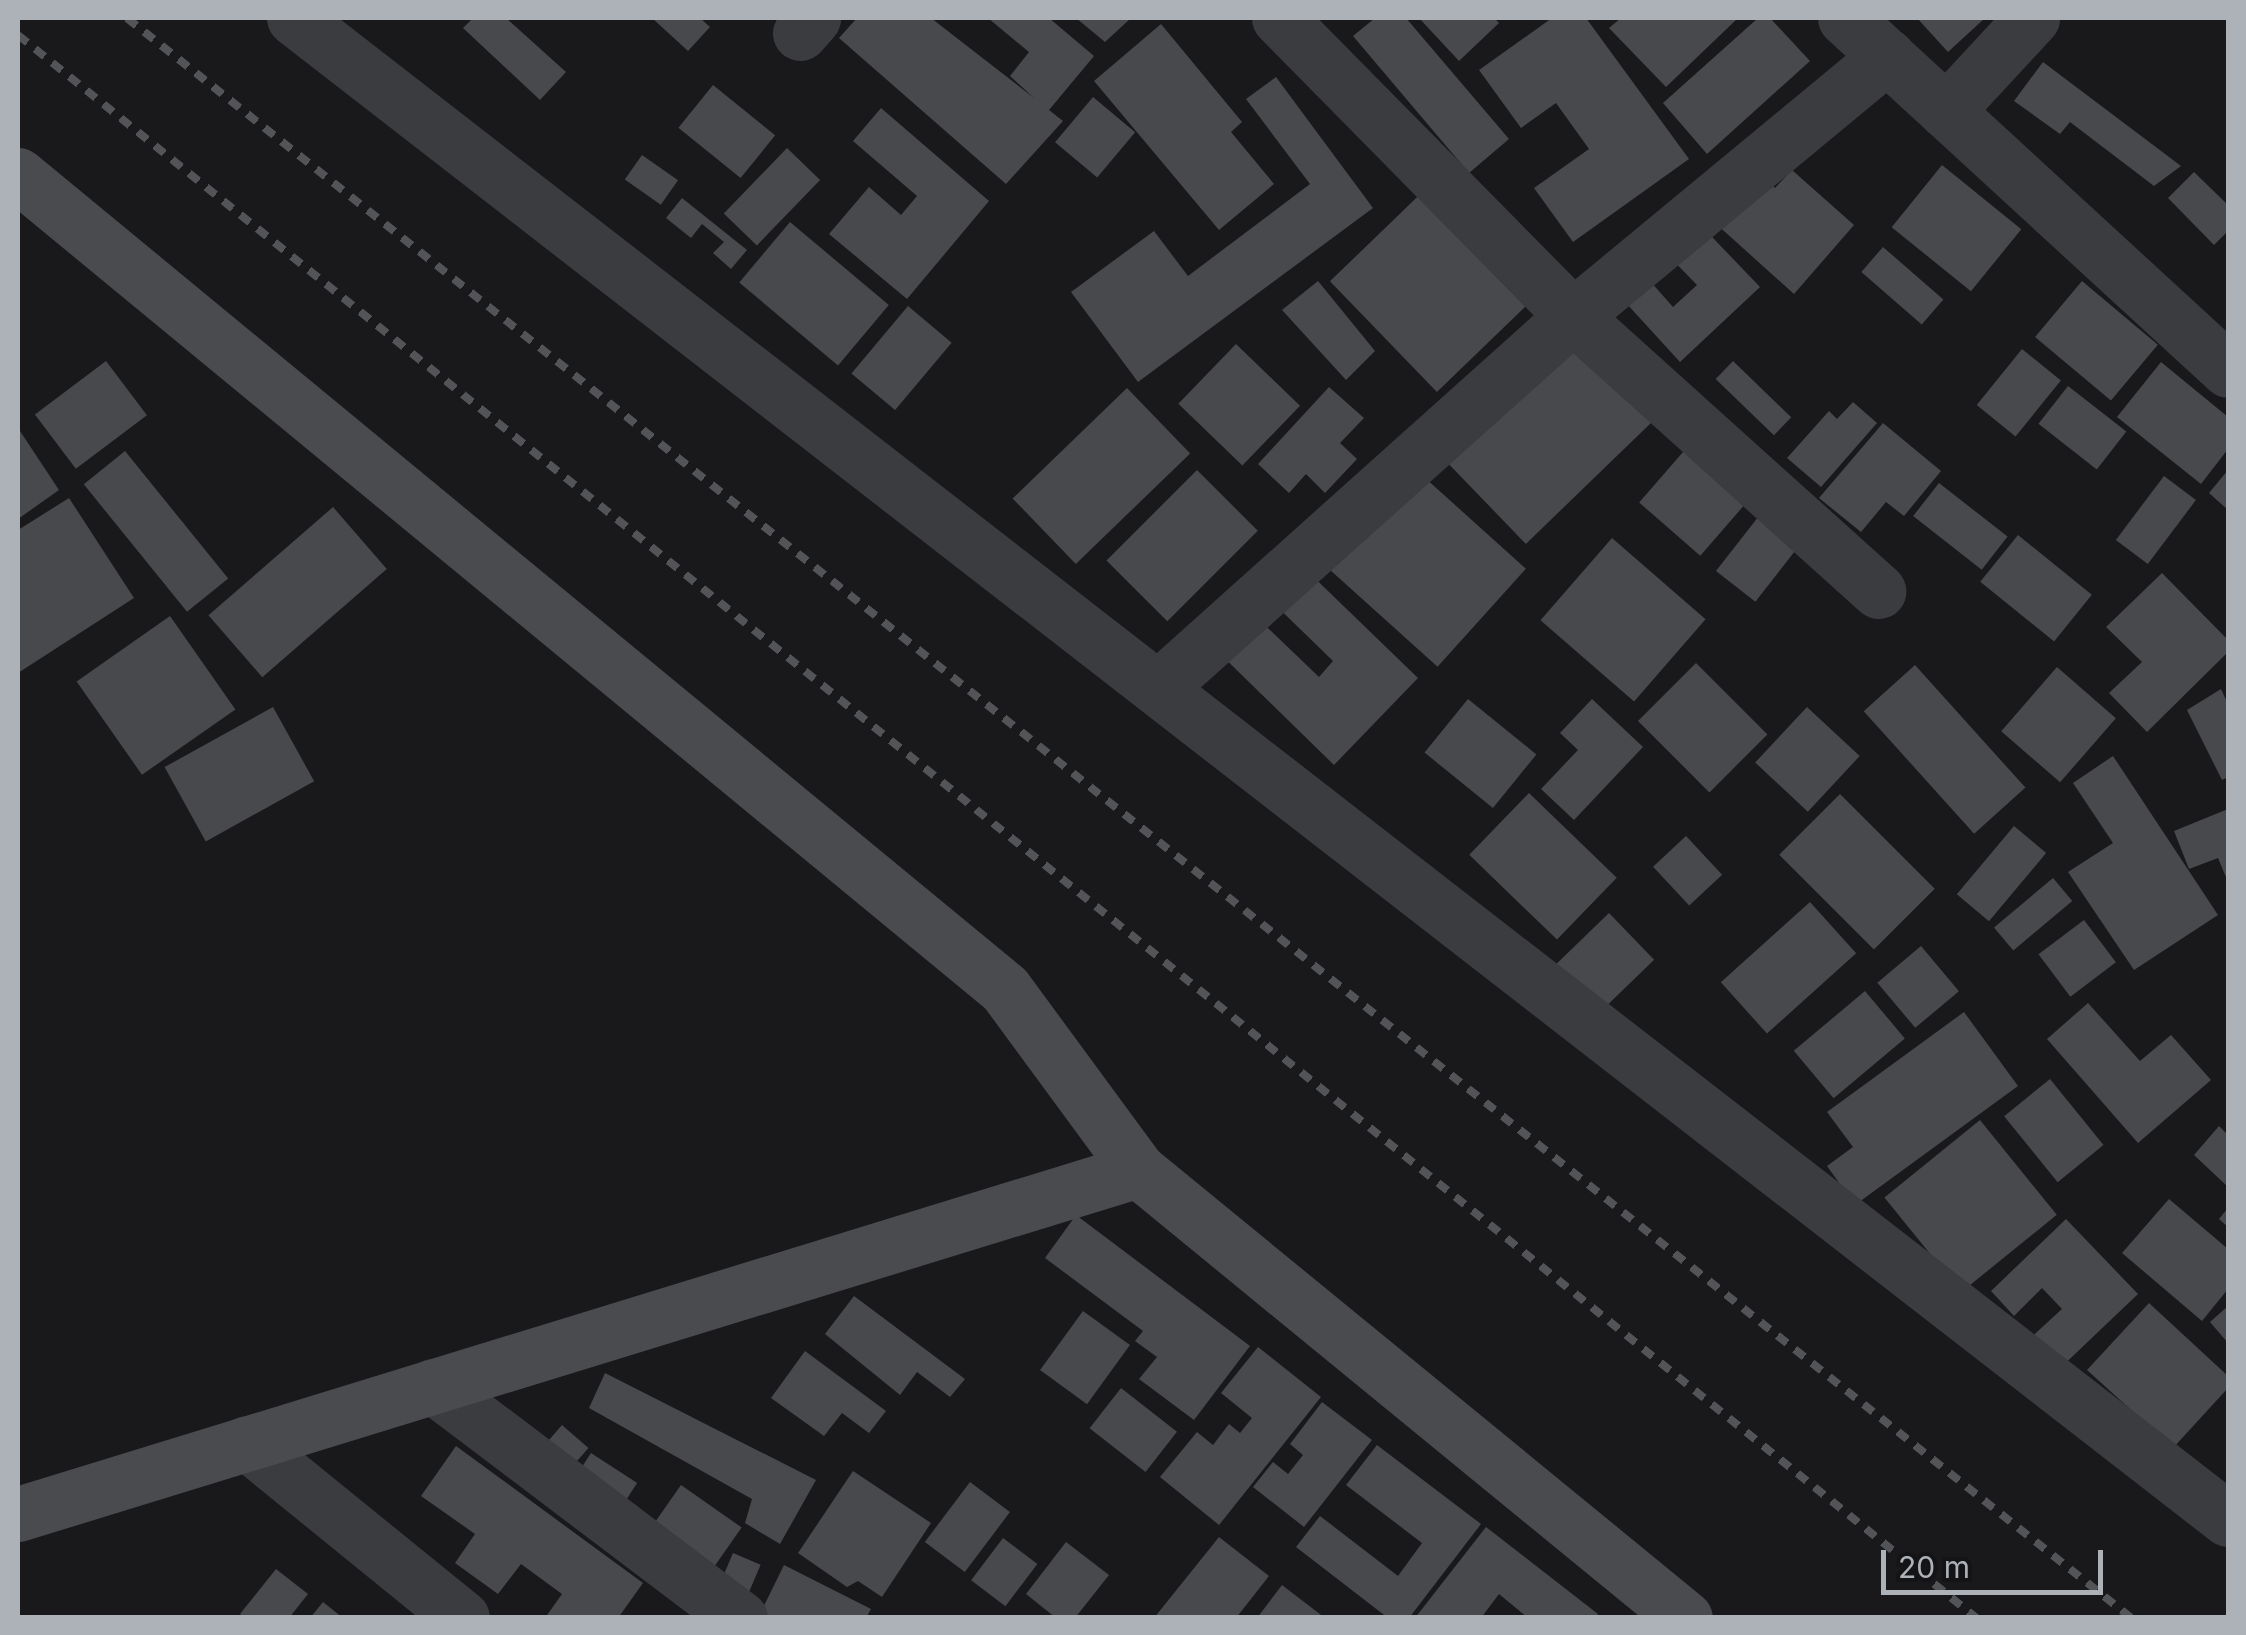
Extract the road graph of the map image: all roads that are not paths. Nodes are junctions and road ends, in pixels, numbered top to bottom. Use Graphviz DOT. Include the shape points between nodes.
graph roads {
  1 [pos="294,18"];
  2 [pos="1278,18"];
  3 [pos="1845,18"];
  4 [pos="2032,18"];
  5 [pos="1887,56"];
  6 [pos="1946,111"];
  7 [pos="18,175"];
  8 [pos="1573,316"];
  9 [pos="2228,370"];
  10 [pos="1878,591"];
  11 [pos="1158,688"];
  12 [pos="1138,1170"];
  13 [pos="433,1386"];
  14 [pos="247,1443"];
  15 [pos="18,1514"];
  16 [pos="2228,1519"];
  17 [pos="462,1618"];
  18 [pos="740,1618"];
  19 [pos="1685,1618"];
  1 -- 11 [label="street"];
  2 -- 8 [label="street"];
  3 -- 5 [label="street"];
  4 -- 6 [label="street"];
  5 -- 6 [label="street"];
  5 -- 8 [label="street"];
  6 -- 9 [label="street"];
  7 -- 12 [label="street" via="1005,989"];
  8 -- 10 [label="street"];
  8 -- 11 [label="street"];
  11 -- 16 [label="street"];
  12 -- 13 [label="street"];
  12 -- 19 [label="street"];
  13 -- 14 [label="street"];
  13 -- 18 [label="street"];
  14 -- 15 [label="street"];
  14 -- 17 [label="street"];
}
